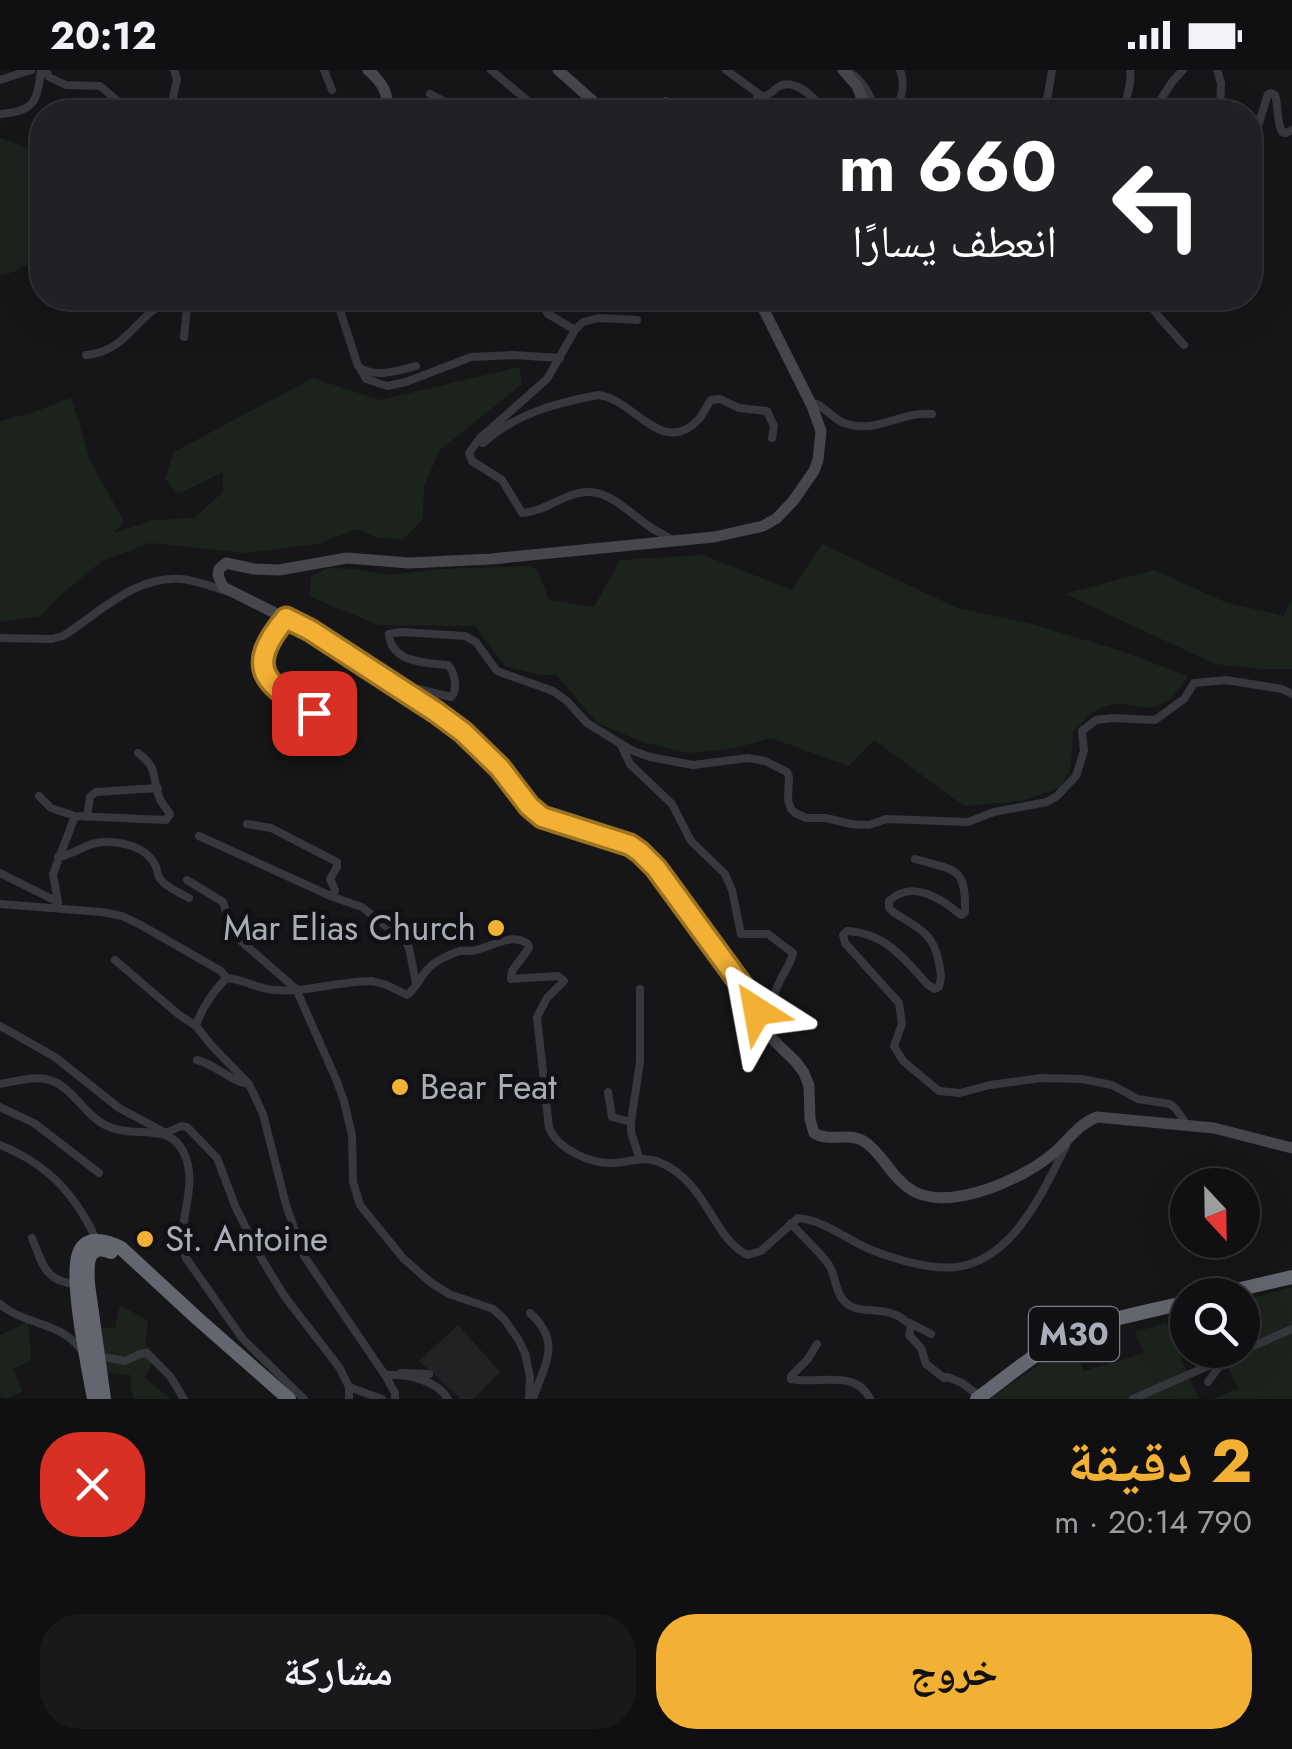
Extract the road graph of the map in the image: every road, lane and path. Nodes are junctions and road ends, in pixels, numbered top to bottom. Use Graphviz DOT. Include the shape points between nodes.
graph roads {
  1 [pos="31,70"];
  2 [pos="44,70"];
  3 [pos="174,70"];
  4 [pos="324,70"];
  5 [pos="368,70"];
  6 [pos="491,70"];
  7 [pos="558,70"];
  8 [pos="726,70"];
  9 [pos="900,70"];
  10 [pos="1052,70"];
  11 [pos="1130,70"];
  12 [pos="1183,70"];
  13 [pos="1217,70"];
  14 [pos="845,71"];
  15 [pos="0,80"];
  16 [pos="332,90"];
  17 [pos="430,94"];
  18 [pos="757,95"];
  19 [pos="35,100"];
  20 [pos="117,100"];
  21 [pos="173,100"];
  22 [pos="387,100"];
  23 [pos="442,100"];
  24 [pos="527,100"];
  25 [pos="591,100"];
  26 [pos="757,100"];
  27 [pos="814,100"];
  28 [pos="864,100"];
  29 [pos="870,100"];
  30 [pos="898,100"];
  31 [pos="1047,100"];
  32 [pos="1125,100"];
  33 [pos="1161,100"];
  34 [pos="1220,100"];
  35 [pos="30,107"];
  36 [pos="1262,113"];
  37 [pos="0,114"];
  38 [pos="1292,130"];
  39 [pos="153,310"];
  40 [pos="187,310"];
  41 [pos="340,310"];
  42 [pos="546,310"];
  43 [pos="764,310"];
  44 [pos="1154,310"];
  45 [pos="637,320"];
  46 [pos="575,330"];
  47 [pos="184,337"];
  48 [pos="1184,345"];
  49 [pos="86,355"];
  50 [pos="560,358"];
  51 [pos="416,366"];
  52 [pos="360,368"];
  53 [pos="812,406"];
  54 [pos="932,414"];
  55 [pos="772,438"];
  56 [pos="471,458"];
  57 [pos="675,540"];
  58 [pos="231,592"];
  59 [pos="286,618"];
  60 [pos="0,638"];
  61 [pos="1292,694"];
  62 [pos="417,699"];
  63 [pos="310,733"];
  64 [pos="621,745"];
  65 [pos="138,752"];
  66 [pos="158,788"];
  67 [pos="38,796"];
  68 [pos="75,816"];
  69 [pos="86,817"];
  70 [pos="247,824"];
  71 [pos="199,836"];
  72 [pos="58,857"];
  73 [pos="915,859"];
  74 [pos="0,873"];
  75 [pos="187,880"];
  76 [pos="333,897"];
  77 [pos="188,898"];
  78 [pos="58,902"];
  79 [pos="0,904"];
  80 [pos="71,909"];
  81 [pos="115,960"];
  82 [pos="227,978"];
  83 [pos="416,983"];
  84 [pos="296,989"];
  85 [pos="640,989"];
  86 [pos="0,1026"];
  87 [pos="196,1026"];
  88 [pos="767,1035"];
  89 [pos="197,1060"];
  90 [pos="0,1084"];
  91 [pos="249,1084"];
  92 [pos="608,1092"];
  93 [pos="0,1106"];
  94 [pos="631,1122"];
  95 [pos="1187,1125"];
  96 [pos="166,1133"];
  97 [pos="1073,1134"];
  98 [pos="0,1145"];
  99 [pos="1292,1148"];
  100 [pos="640,1160"];
  101 [pos="99,1173"];
  102 [pos="790,1223"];
  103 [pos="32,1238"];
  104 [pos="94,1241"];
  105 [pos="1292,1280"];
  106 [pos="77,1284"];
  107 [pos="1260,1286"];
  108 [pos="1260,1290"];
  109 [pos="0,1304"];
  110 [pos="1170,1309"];
  111 [pos="530,1313"];
  112 [pos="910,1323"];
  113 [pos="1292,1329"];
  114 [pos="931,1334"];
  115 [pos="1260,1343"];
  116 [pos="816,1344"];
  117 [pos="92,1357"];
  118 [pos="1203,1368"];
  119 [pos="1218,1368"];
  120 [pos="429,1374"];
  121 [pos="385,1375"];
  122 [pos="397,1375"];
  123 [pos="1208,1382"];
  124 [pos="349,1387"];
  125 [pos="981,1398"];
  126 [pos="94,1399"];
  127 [pos="104,1399"];
  128 [pos="184,1399"];
  129 [pos="281,1399"];
  130 [pos="289,1399"];
  131 [pos="304,1399"];
  132 [pos="349,1399"];
  133 [pos="382,1399"];
  134 [pos="395,1399"];
  135 [pos="448,1399"];
  136 [pos="531,1399"];
  137 [pos="870,1399"];
  138 [pos="1133,1399"];
  1 -- 15 [label="street"];
  2 -- 19 [label="street"];
  2 -- 20 [label="street" via="66,85 100,86"];
  3 -- 21 [label="street"];
  4 -- 16 [label="street"];
  5 -- 22 [label="main road"];
  6 -- 24 [label="street"];
  7 -- 25 [label="main road"];
  8 -- 18 [label="street"];
  9 -- 30 [label="street"];
  10 -- 31 [label="street"];
  11 -- 32 [label="street"];
  12 -- 33 [label="street"];
  13 -- 34 [label="street"];
  14 -- 28 [label="main road"];
  14 -- 29 [label="street" via="858,78"];
  17 -- 23 [label="street"];
  18 -- 26 [label="street"];
  18 -- 27 [label="street" via="789,84"];
  35 -- 37 [label="street"];
  36 -- 38 [label="street" via="1268,94 1275,95 1278,124 1282,132"];
  39 -- 49 [label="street" via="124,341"];
  40 -- 47 [label="street"];
  41 -- 52 [label="street"];
  42 -- 46 [label="street"];
  43 -- 53 [label="main road"];
  44 -- 48 [label="street"];
  45 -- 46 [label="street" via="590,318"];
  46 -- 50 [label="street"];
  50 -- 52 [label="street" via="471,358 387,386 366,379"];
  50 -- 56 [label="street" via="480,438"];
  51 -- 52 [label="street" via="376,373"];
  53 -- 54 [label="street" via="868,428"];
  53 -- 57 [label="main road" via="821,431 818,460 777,518 714,537"];
  55 -- 56 [label="street" via="767,411 726,400 711,400 696,423 675,433 659,431 598,395 512,421"];
  56 -- 57 [label="street" via="502,480 522,514 578,492 604,494"];
  57 -- 58 [label="main road" via="490,559 347,558 279,570 226,563 218,575"];
  58 -- 59 [label="main road"];
  58 -- 60 [label="street" via="163,580 129,590 63,636"];
  59 -- 62 [label="main road"];
  59 -- 63 [label="street" via="272,634 263,669 279,692 317,716"];
  61 -- 64 [label="street" via="1226,680 1194,683 1154,720 1096,720 1082,731 1076,776 1056,796 968,822 886,819 870,825 806,818 791,810 789,778 774,764 748,758 694,766"];
  62 -- 64 [label="street" via="412,688 454,695 453,670 410,661 389,634 466,636 498,671 553,691"];
  62 -- 88 [label="main road" via="474,742 542,817 630,845 651,861 743,987"];
  64 -- 88 [label="street" via="725,874 741,934 771,935 792,953"];
  65 -- 66 [label="street"];
  66 -- 69 [label="street" via="96,792"];
  66 -- 69 [label="street" via="170,814 166,820"];
  67 -- 68 [label="street"];
  68 -- 69 [label="street"];
  68 -- 72 [label="street"];
  70 -- 76 [label="street" via="271,828 337,862 330,879"];
  71 -- 76 [label="street"];
  72 -- 77 [label="street" via="102,842 130,846 146,853 163,882"];
  72 -- 78 [label="street" via="52,881"];
  73 -- 95 [label="street" via="955,871 965,886 960,915 920,892 904,891 889,901 892,912 935,944 939,987 932,988 883,940 853,931 842,935 899,1004 902,1024 894,1046 903,1060 939,1091 955,1094 1041,1078 1100,1082 1170,1104"];
  74 -- 78 [label="street"];
  75 -- 84 [label="street" via="223,902 233,934"];
  76 -- 83 [label="street" via="362,906 402,932"];
  78 -- 80 [label="street"];
  79 -- 80 [label="street"];
  80 -- 82 [label="street" via="131,920"];
  81 -- 87 [label="street"];
  82 -- 84 [label="street"];
  82 -- 87 [label="street"];
  83 -- 84 [label="street" via="407,995 372,981"];
  83 -- 100 [label="street" via="432,964 458,952 526,942 511,980 564,981 538,1017 554,1138 598,1162"];
  84 -- 136 [label="street" via="344,1101 360,1205 430,1282 504,1319 525,1353"];
  85 -- 94 [label="street"];
  86 -- 96 [label="street"];
  87 -- 91 [label="street"];
  88 -- 97 [label="main road" via="804,1074 814,1133 858,1138 924,1196 994,1187 1039,1164"];
  89 -- 91 [label="street"];
  90 -- 96 [label="street" via="48,1079 108,1127"];
  91 -- 121 [label="street" via="304,1256"];
  92 -- 94 [label="street" via="612,1117"];
  93 -- 101 [label="street" via="34,1122"];
  94 -- 100 [label="street"];
  95 -- 97 [label="main road" via="1097,1117"];
  95 -- 99 [label="main road"];
  96 -- 124 [label="street" via="187,1126 214,1155 266,1267"];
  96 -- 131 [label="street" via="188,1166 186,1258 242,1338"];
  97 -- 102 [label="street" via="1014,1234 970,1263 911,1261 814,1220"];
  98 -- 104 [label="street" via="52,1175 75,1201"];
  100 -- 102 [label="street" via="660,1163 688,1181 742,1253 758,1253"];
  102 -- 112 [label="street" via="830,1266 847,1305 888,1310"];
  103 -- 106 [label="street" via="49,1275"];
  104 -- 106 [label="highway" via="79,1252"];
  104 -- 130 [label="highway" via="121,1248"];
  105 -- 107 [label="highway"];
  105 -- 108 [label="highway"];
  106 -- 117 [label="highway"];
  109 -- 117 [label="street" via="58,1329"];
  110 -- 125 [label="highway, M30" via="1066,1337"];
  111 -- 136 [label="street" via="550,1347"];
  112 -- 114 [label="street"];
  112 -- 125 [label="street" via="909,1336 929,1367"];
  113 -- 115 [label="street"];
  116 -- 137 [label="street" via="792,1379 844,1380 864,1388"];
  117 -- 126 [label="highway"];
  117 -- 127 [label="highway"];
  117 -- 128 [label="street" via="125,1361 148,1353"];
  117 -- 129 [label="highway" via="87,1266 92,1252 104,1249"];
  118 -- 138 [label="street"];
  119 -- 123 [label="street"];
  120 -- 122 [label="street"];
  121 -- 122 [label="street"];
  121 -- 134 [label="street"];
  122 -- 135 [label="street" via="434,1385"];
  124 -- 132 [label="street"];
  124 -- 133 [label="street"];
}
